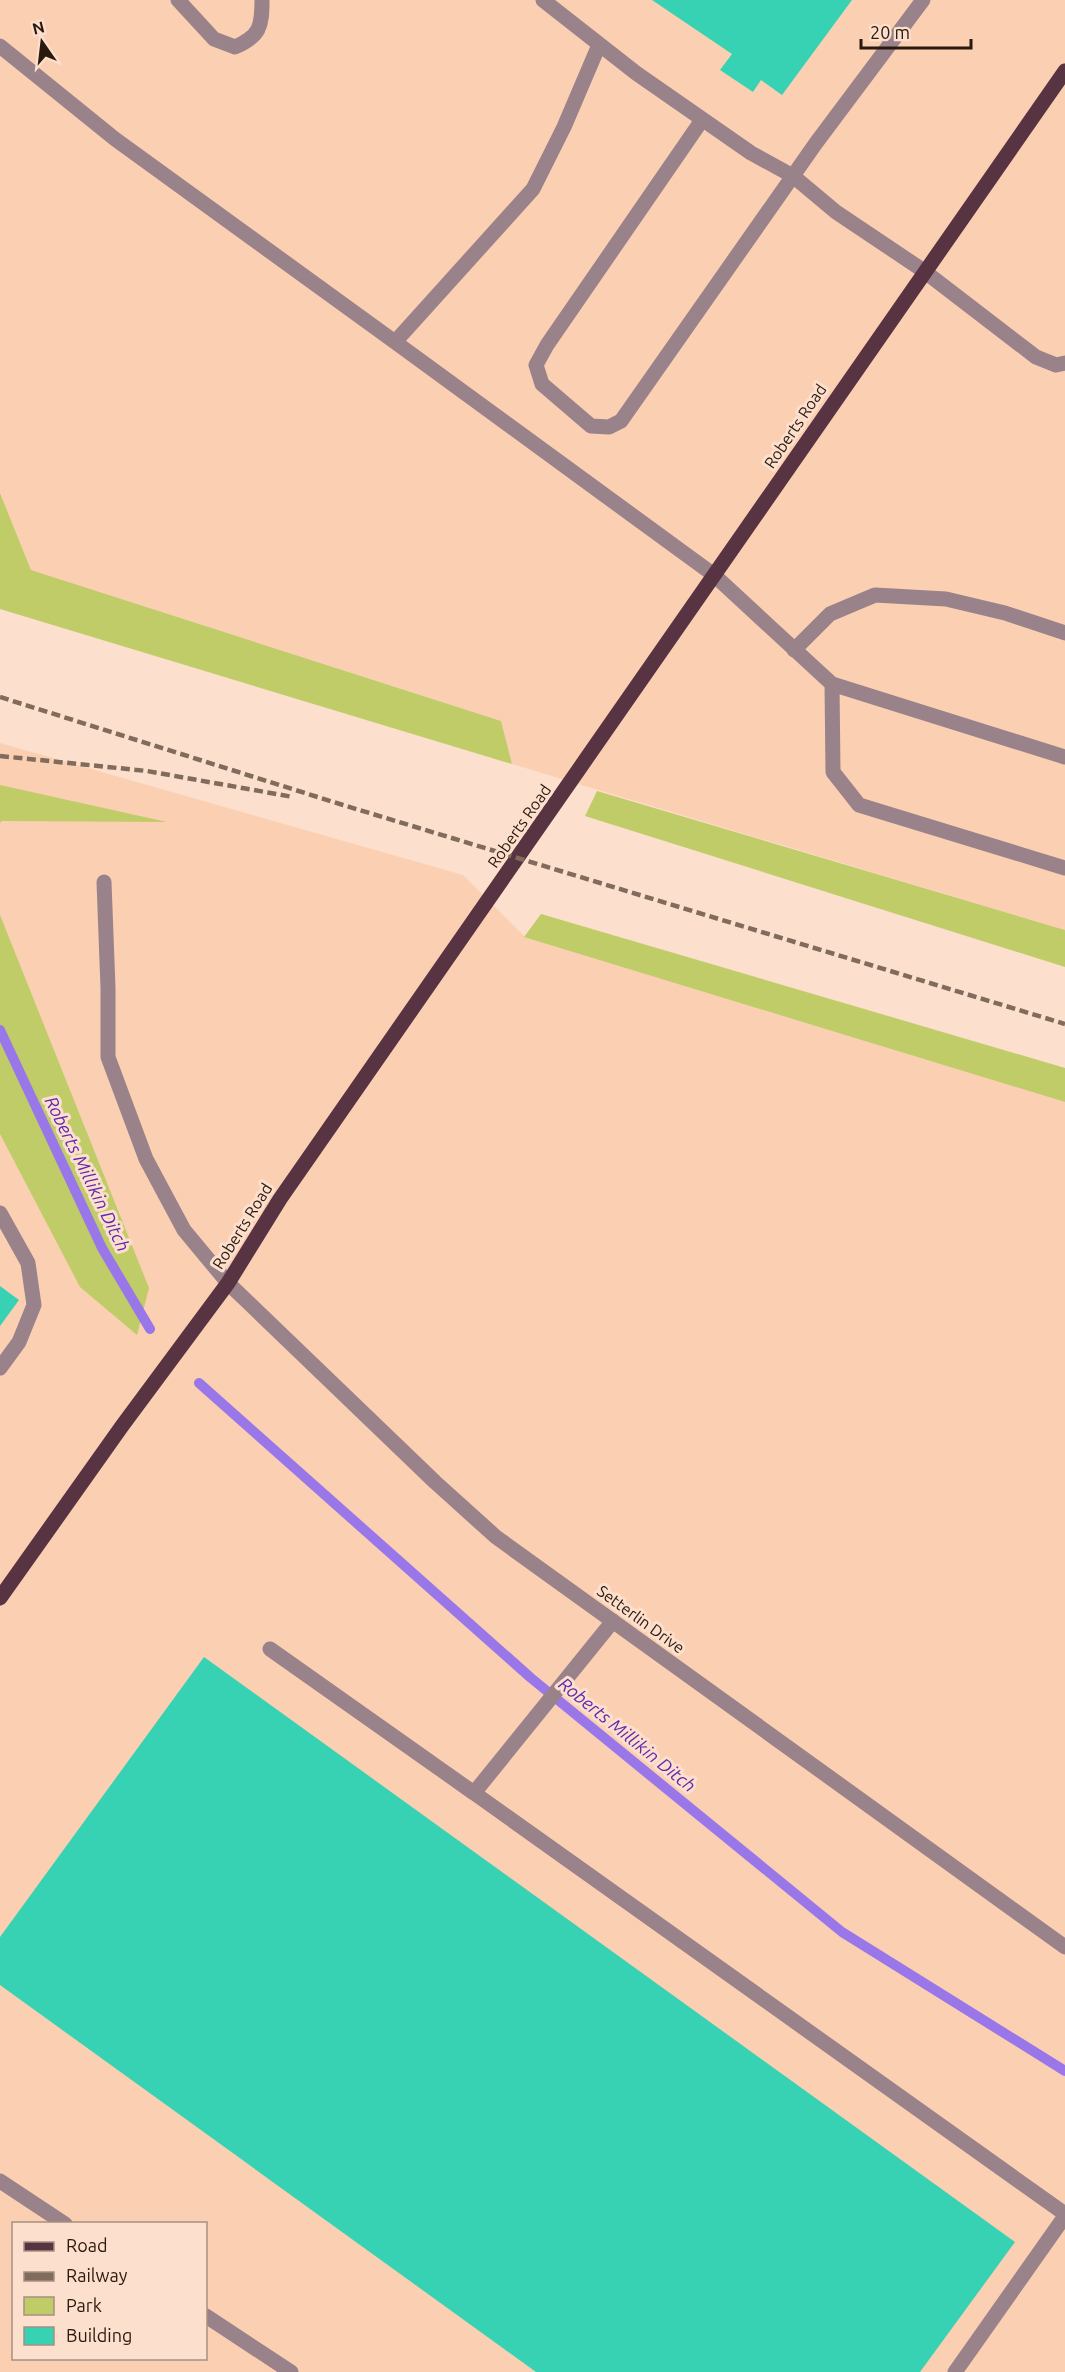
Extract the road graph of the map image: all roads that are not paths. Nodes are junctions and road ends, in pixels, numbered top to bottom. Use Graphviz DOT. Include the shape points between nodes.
graph roads {
  1 [pos="178,0"];
  2 [pos="262,0"];
  3 [pos="543,0"];
  4 [pos="923,0"];
  5 [pos="599,45"];
  6 [pos="0,46"];
  7 [pos="1065,71"];
  8 [pos="702,120"];
  9 [pos="793,176"];
  10 [pos="924,271"];
  11 [pos="396,342"];
  12 [pos="1065,363"];
  13 [pos="714,575"];
  14 [pos="1065,633"];
  15 [pos="794,650"];
  16 [pos="832,684"];
  17 [pos="1065,757"];
  18 [pos="1065,868"];
  19 [pos="104,882"];
  20 [pos="0,1213"];
  21 [pos="228,1283"];
  22 [pos="0,1368"];
  23 [pos="0,1598"];
  24 [pos="613,1621"];
  25 [pos="270,1649"];
  26 [pos="474,1793"];
  27 [pos="1065,1947"];
  28 [pos="0,2181"];
  29 [pos="1065,2215"];
  30 [pos="63,2222"];
  31 [pos="207,2317"];
  32 [pos="291,2372"];
  33 [pos="955,2372"];
  1 -- 2 [label="street" via="214,39 235,47 249,40 262,24"];
  3 -- 5 [label="street"];
  4 -- 9 [label="street"];
  5 -- 8 [label="street"];
  5 -- 11 [label="street" via="533,189"];
  6 -- 11 [label="street" via="115,139"];
  7 -- 10 [label="main road, Roberts Road"];
  8 -- 9 [label="street"];
  8 -- 9 [label="street" via="536,365 542,384 591,426 609,427 621,420"];
  9 -- 10 [label="street" via="836,212"];
  10 -- 12 [label="street" via="1036,357 1056,365"];
  10 -- 13 [label="main road, Roberts Road"];
  11 -- 13 [label="street"];
  13 -- 15 [label="street"];
  13 -- 21 [label="main road, Roberts Road" via="280,1199"];
  14 -- 15 [label="street" via="946,598 874,595 830,614"];
  15 -- 16 [label="street"];
  16 -- 17 [label="street"];
  16 -- 18 [label="street" via="833,772 859,805"];
  19 -- 21 [label="street, Setterlin Drive" via="108,1058 146,1159 184,1230"];
  20 -- 22 [label="street" via="28,1263 34,1305 19,1342"];
  21 -- 23 [label="main road, Roberts Road"];
  21 -- 24 [label="street, Setterlin Drive" via="496,1537"];
  24 -- 26 [label="street"];
  24 -- 27 [label="street, Setterlin Drive"];
  25 -- 26 [label="street"];
  26 -- 29 [label="street"];
  28 -- 30 [label="street"];
  29 -- 33 [label="street"];
  31 -- 32 [label="street"];
}
